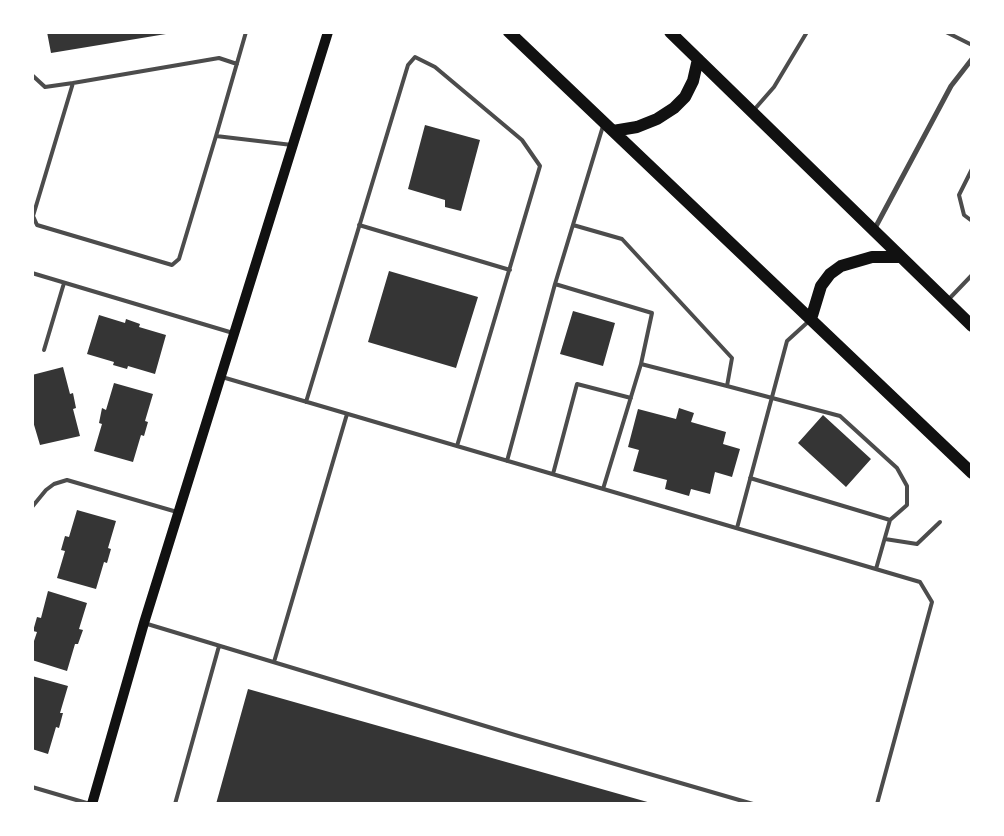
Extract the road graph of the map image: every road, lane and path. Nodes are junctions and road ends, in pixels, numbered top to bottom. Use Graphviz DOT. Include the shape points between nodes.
graph roads {
  1 [pos="246,32"];
  2 [pos="328,32"];
  3 [pos="509,32"];
  4 [pos="670,32"];
  5 [pos="808,32"];
  6 [pos="946,32"];
  7 [pos="972,45"];
  8 [pos="698,59"];
  9 [pos="972,59"];
  10 [pos="237,64"];
  11 [pos="32,75"];
  12 [pos="73,83"];
  13 [pos="752,112"];
  14 [pos="608,126"];
  15 [pos="216,136"];
  16 [pos="294,145"];
  17 [pos="972,168"];
  18 [pos="972,221"];
  19 [pos="573,225"];
  20 [pos="359,226"];
  21 [pos="873,231"];
  22 [pos="899,257"];
  23 [pos="510,270"];
  24 [pos="32,273"];
  25 [pos="972,274"];
  26 [pos="64,283"];
  27 [pos="556,284"];
  28 [pos="946,302"];
  29 [pos="812,319"];
  30 [pos="972,326"];
  31 [pos="233,333"];
  32 [pos="44,350"];
  33 [pos="641,364"];
  34 [pos="220,377"];
  35 [pos="727,386"];
  36 [pos="631,398"];
  37 [pos="772,398"];
  38 [pos="306,402"];
  39 [pos="347,414"];
  40 [pos="457,446"];
  41 [pos="507,461"];
  42 [pos="972,473"];
  43 [pos="553,474"];
  44 [pos="750,478"];
  45 [pos="603,489"];
  46 [pos="32,507"];
  47 [pos="178,513"];
  48 [pos="890,520"];
  49 [pos="940,522"];
  50 [pos="737,528"];
  51 [pos="885,539"];
  52 [pos="876,568"];
  53 [pos="144,623"];
  54 [pos="219,646"];
  55 [pos="274,662"];
  56 [pos="32,787"];
  57 [pos="91,804"];
  58 [pos="175,804"];
  59 [pos="753,804"];
  60 [pos="878,804"];
  1 -- 10 [label="lane"];
  2 -- 16 [label="main road"];
  3 -- 14 [label="main road"];
  4 -- 8 [label="main road"];
  5 -- 13 [label="lane" via="774,87"];
  6 -- 7 [label="lane"];
  8 -- 13 [label="main road"];
  8 -- 14 [label="main road" via="693,81 685,97 674,108 637,126"];
  9 -- 21 [label="street" via="952,86"];
  10 -- 12 [label="lane" via="219,58"];
  10 -- 15 [label="lane"];
  11 -- 12 [label="lane" via="45,87"];
  12 -- 15 [label="lane" via="33,216 37,225 172,265 179,259"];
  13 -- 21 [label="main road"];
  14 -- 19 [label="lane"];
  14 -- 29 [label="main road"];
  15 -- 16 [label="lane"];
  16 -- 31 [label="main road"];
  17 -- 18 [label="lane" via="959,195 964,215"];
  19 -- 27 [label="lane"];
  19 -- 35 [label="lane" via="622,239 732,358"];
  20 -- 23 [label="lane"];
  20 -- 23 [label="lane" via="408,65 415,57 435,66 522,140 540,166"];
  20 -- 38 [label="lane"];
  21 -- 22 [label="main road"];
  22 -- 28 [label="main road"];
  22 -- 29 [label="main road" via="872,257 840,266 821,286"];
  23 -- 40 [label="lane"];
  24 -- 26 [label="lane"];
  25 -- 28 [label="lane"];
  26 -- 31 [label="lane"];
  26 -- 32 [label="lane"];
  27 -- 33 [label="lane" via="652,313"];
  27 -- 41 [label="lane"];
  28 -- 30 [label="main road"];
  29 -- 37 [label="lane" via="787,341"];
  29 -- 42 [label="main road"];
  31 -- 34 [label="main road"];
  33 -- 35 [label="lane"];
  33 -- 36 [label="lane"];
  34 -- 38 [label="lane"];
  34 -- 47 [label="main road"];
  35 -- 37 [label="lane"];
  36 -- 43 [label="lane" via="577,384"];
  36 -- 45 [label="lane"];
  37 -- 44 [label="lane"];
  37 -- 48 [label="lane" via="840,416 897,468 907,486 907,505"];
  38 -- 39 [label="lane"];
  39 -- 40 [label="lane"];
  39 -- 55 [label="lane"];
  40 -- 41 [label="lane"];
  41 -- 43 [label="lane"];
  43 -- 45 [label="lane"];
  44 -- 48 [label="lane"];
  44 -- 50 [label="lane"];
  45 -- 50 [label="lane"];
  46 -- 47 [label="lane" via="46,490 67,480"];
  47 -- 53 [label="main road"];
  48 -- 51 [label="lane"];
  49 -- 51 [label="lane" via="918,544"];
  50 -- 52 [label="lane"];
  51 -- 52 [label="lane"];
  52 -- 60 [label="lane" via="920,582 932,602"];
  53 -- 54 [label="lane"];
  53 -- 57 [label="main road"];
  54 -- 55 [label="lane"];
  54 -- 58 [label="lane"];
  55 -- 59 [label="lane"];
  56 -- 57 [label="lane"];
}
